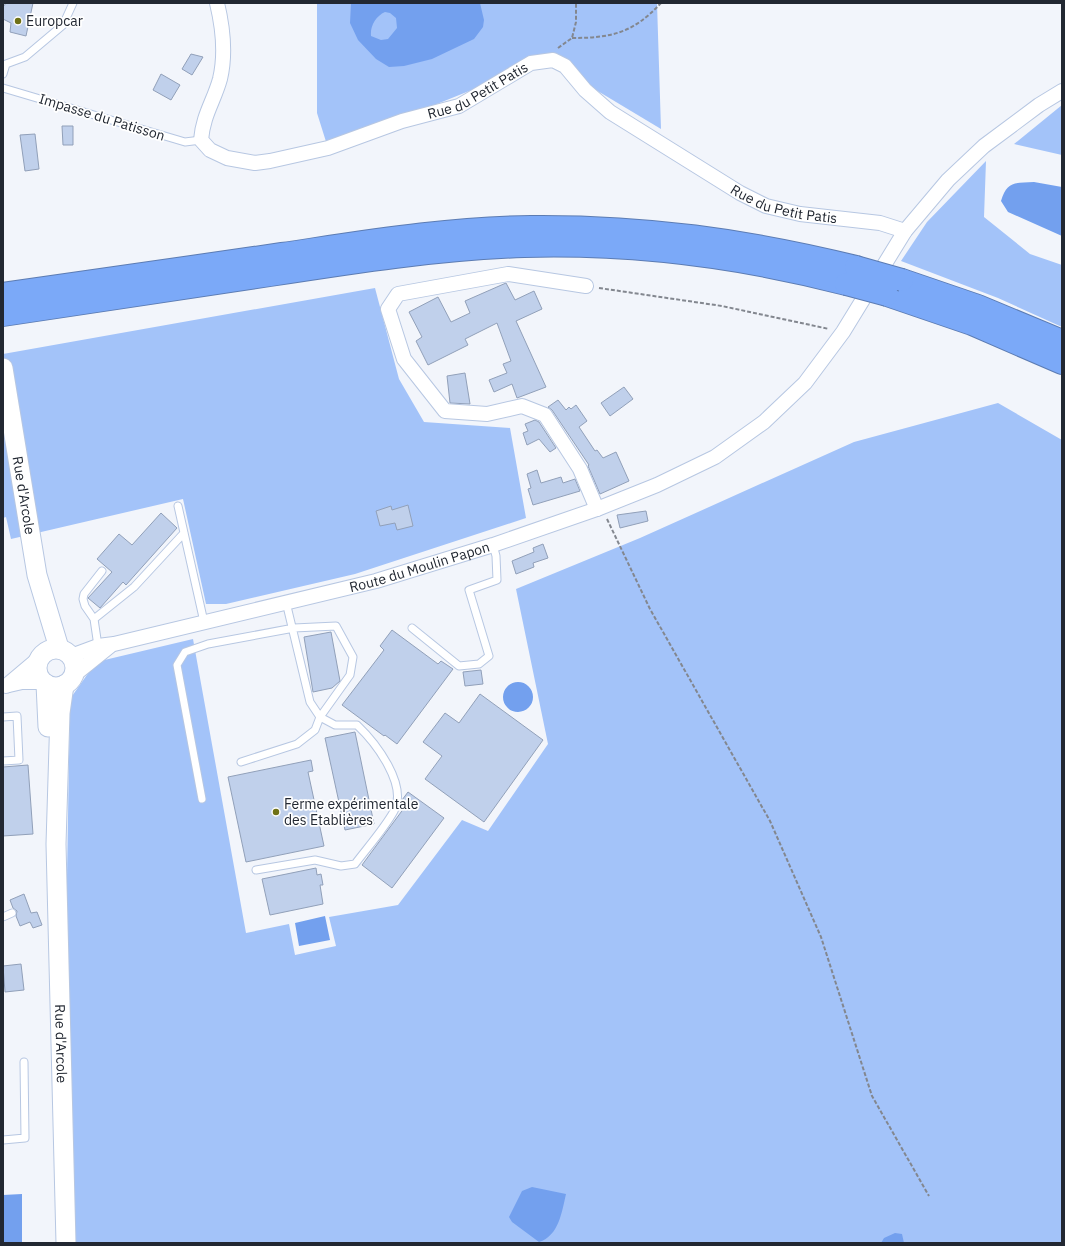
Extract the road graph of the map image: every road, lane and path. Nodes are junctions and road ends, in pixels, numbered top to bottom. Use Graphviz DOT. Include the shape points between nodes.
graph roads {
  1 [pos="73,3"];
  2 [pos="217,3"];
  3 [pos="576,3"];
  4 [pos="661,3"];
  5 [pos="572,38"];
  6 [pos="553,60"];
  7 [pos="3,74"];
  8 [pos="3,88"];
  9 [pos="1062,92"];
  10 [pos="201,140"];
  11 [pos="905,231"];
  12 [pos="851,275"];
  13 [pos="586,286"];
  14 [pos="3,294"];
  15 [pos="3,315"];
  16 [pos="843,332"];
  17 [pos="1062,341"];
  18 [pos="1062,362"];
  19 [pos="3,368"];
  20 [pos="178,506"];
  21 [pos="598,509"];
  22 [pos="184,533"];
  23 [pos="493,546"];
  24 [pos="102,571"];
  25 [pos="286,602"];
  26 [pos="94,619"];
  27 [pos="204,622"];
  28 [pos="294,628"];
  29 [pos="412,628"];
  30 [pos="114,644"];
  31 [pos="98,646"];
  32 [pos="52,654"];
  33 [pos="57,682"];
  34 [pos="4,686"];
  35 [pos="3,717"];
  36 [pos="320,717"];
  37 [pos="3,761"];
  38 [pos="241,762"];
  39 [pos="202,799"];
  40 [pos="256,870"];
  41 [pos="12,913"];
  42 [pos="3,916"];
  43 [pos="24,1062"];
  44 [pos="3,1140"];
  45 [pos="930,1196"];
  46 [pos="66,1243"];
  1 -- 7 [label="lane" via="63,25 25,57 6,64"];
  2 -- 10 [label="street" via="222,26 220,79 202,123"];
  3 -- 5 [label="path" via="576,22"];
  4 -- 5 [label="path" via="630,28 602,38"];
  5 -- 6 [label="path" via="558,48"];
  6 -- 10 [label="street, Rue du Petit Patis" via="531,63 459,106 402,121 328,148 278,160 255,163 227,158 210,150"];
  6 -- 11 [label="street, Rue du Petit Patis" via="565,66 585,90 610,112 766,206 800,214 880,223"];
  8 -- 10 [label="lane, Impasse du Patisson" via="185,142"];
  9 -- 11 [label="street, Route du Moulin Papon" via="1039,105 984,146 948,180"];
  11 -- 16 [label="street, Route du Moulin Papon"];
  12 -- 14 [label="highway" via="791,251 730,240 676,233 530,227 409,236"];
  12 -- 15 [label="highway" via="808,274 675,252 605,247 527,246 408,255"];
  12 -- 17 [label="highway, bridge" via="902,280 978,306"];
  12 -- 18 [label="highway, bridge" via="887,295 972,324"];
  13 -- 16 [label="path" via="722,306"];
  13 -- 21 [label="street" via="508,274 398,294 388,309 404,359 445,411 488,414 522,406 545,415 580,469"];
  16 -- 21 [label="street, Route du Moulin Papon" via="805,383 764,422 715,457 658,485"];
  19 -- 32 [label="main road, Rue d'Arcole" via="37,575 36,606 41,631"];
  20 -- 22 [label="lane"];
  21 -- 23 [label="street, Route du Moulin Papon"];
  21 -- 45 [label="path" via="606,517 650,609 770,821 821,937 872,1096"];
  22 -- 26 [label="lane" via="134,587"];
  22 -- 27 [label="lane"];
  23 -- 25 [label="street, Route du Moulin Papon" via="376,581"];
  23 -- 29 [label="lane" via="497,580 470,590 489,656 479,664 459,666"];
  24 -- 26 [label="lane" via="83,599"];
  25 -- 27 [label="street, Route du Moulin Papon"];
  25 -- 28 [label="lane"];
  26 -- 31 [label="lane"];
  27 -- 30 [label="street, Route du Moulin Papon"];
  28 -- 36 [label="lane" via="310,702"];
  28 -- 36 [label="lane" via="336,626 353,656 350,675"];
  28 -- 39 [label="lane" via="208,644 185,652 177,665"];
  30 -- 31 [label="street, Route du Moulin Papon"];
  30 -- 33 [label="street, Route du Moulin Papon"];
  31 -- 32 [label="street, Route du Moulin Papon"];
  32 -- 33 [label="main road" via="37,672"];
  32 -- 33 [label="main road" via="74,662"];
  32 -- 34 [label="street, Route du Moulin Papon"];
  33 -- 34 [label="street" via="22,682"];
  33 -- 46 [label="main road, Rue d'Arcole" via="60,713 56,844"];
  35 -- 37 [label="lane" via="16,716 19,760"];
  36 -- 38 [label="lane" via="315,730 297,744"];
  36 -- 40 [label="lane" via="335,725 357,725 371,738 397,785 394,810 355,864 341,866 314,860"];
  41 -- 42 [label="lane"];
  43 -- 44 [label="lane" via="25,1138"];
}
